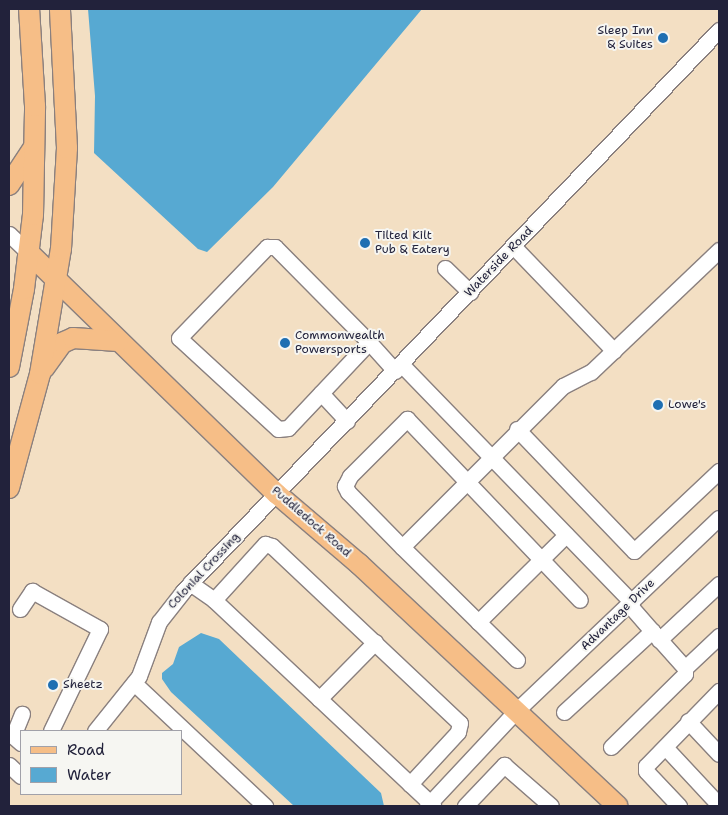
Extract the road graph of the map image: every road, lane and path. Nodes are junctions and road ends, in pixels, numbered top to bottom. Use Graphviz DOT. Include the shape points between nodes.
graph roads {
  1 [pos="29,9"];
  2 [pos="60,9"];
  3 [pos="719,30"];
  4 [pos="35,146"];
  5 [pos="9,185"];
  6 [pos="9,234"];
  7 [pos="514,247"];
  8 [pos="719,250"];
  9 [pos="29,253"];
  10 [pos="445,268"];
  11 [pos="57,278"];
  12 [pos="470,292"];
  13 [pos="118,341"];
  14 [pos="369,342"];
  15 [pos="614,351"];
  16 [pos="9,367"];
  17 [pos="398,367"];
  18 [pos="40,374"];
  19 [pos="321,394"];
  20 [pos="347,421"];
  21 [pos="517,429"];
  22 [pos="492,457"];
  23 [pos="719,472"];
  24 [pos="467,482"];
  25 [pos="9,488"];
  26 [pos="277,494"];
  27 [pos="719,518"];
  28 [pos="566,534"];
  29 [pos="402,546"];
  30 [pos="542,560"];
  31 [pos="190,583"];
  32 [pos="719,584"];
  33 [pos="214,600"];
  34 [pos="580,600"];
  35 [pos="630,603"];
  36 [pos="20,609"];
  37 [pos="478,622"];
  38 [pos="656,635"];
  39 [pos="719,636"];
  40 [pos="374,642"];
  41 [pos="517,660"];
  42 [pos="685,668"];
  43 [pos="134,682"];
  44 [pos="319,699"];
  45 [pos="716,700"];
  46 [pos="516,711"];
  47 [pos="564,712"];
  48 [pos="22,714"];
  49 [pos="688,721"];
  50 [pos="52,730"];
  51 [pos="95,730"];
  52 [pos="20,742"];
  53 [pos="611,747"];
  54 [pos="665,747"];
  55 [pos="719,754"];
  56 [pos="9,765"];
  57 [pos="20,775"];
  58 [pos="410,784"];
  59 [pos="430,805"];
  60 [pos="719,805"];
  61 [pos="265,806"];
  62 [pos="465,806"];
  63 [pos="551,806"];
  64 [pos="618,806"];
  65 [pos="680,806"];
  1 -- 4 [label="main road"];
  2 -- 11 [label="main road" via="67,148"];
  3 -- 7 [label="street, Waterside Road"];
  4 -- 5 [label="main road"];
  4 -- 9 [label="main road"];
  6 -- 9 [label="street, Puddledock Road"];
  7 -- 12 [label="street, Waterside Road"];
  7 -- 15 [label="street"];
  8 -- 15 [label="street"];
  9 -- 11 [label="main road, Puddledock Road"];
  9 -- 16 [label="main road"];
  10 -- 12 [label="street"];
  11 -- 13 [label="main road, Puddledock Road"];
  11 -- 18 [label="main road"];
  12 -- 17 [label="street, Waterside Road"];
  13 -- 18 [label="main road" via="73,338 54,353"];
  13 -- 26 [label="main road, Puddledock Road"];
  14 -- 17 [label="street"];
  14 -- 19 [label="street"];
  14 -- 19 [label="street" via="275,248 267,247 179,338 278,429 288,428"];
  15 -- 21 [label="street" via="591,372 563,386"];
  17 -- 20 [label="street, Waterside Road"];
  17 -- 22 [label="street"];
  18 -- 25 [label="main road"];
  19 -- 20 [label="street"];
  20 -- 26 [label="street, Waterside Road"];
  21 -- 22 [label="street"];
  21 -- 23 [label="street" via="634,551"];
  22 -- 24 [label="street"];
  22 -- 28 [label="street"];
  24 -- 29 [label="street"];
  24 -- 29 [label="street" via="407,419 350,476 345,486"];
  24 -- 30 [label="street"];
  26 -- 31 [label="street, Colonial Crossing"];
  26 -- 46 [label="main road, Puddledock Road"];
  27 -- 35 [label="street, Advantage Drive"];
  28 -- 30 [label="street"];
  28 -- 35 [label="street"];
  29 -- 37 [label="street"];
  30 -- 34 [label="street"];
  30 -- 37 [label="street"];
  31 -- 33 [label="street"];
  31 -- 43 [label="street, Colonial Crossing" via="159,622"];
  32 -- 38 [label="street"];
  33 -- 40 [label="street" via="269,544"];
  33 -- 44 [label="street"];
  35 -- 38 [label="street"];
  35 -- 46 [label="street, Advantage Drive"];
  36 -- 50 [label="street" via="28,594 34,592 99,627 96,641"];
  37 -- 41 [label="street"];
  38 -- 42 [label="street"];
  38 -- 47 [label="street"];
  39 -- 42 [label="street"];
  40 -- 44 [label="street"];
  40 -- 58 [label="street" via="460,723 458,732"];
  42 -- 53 [label="street" via="679,682"];
  43 -- 51 [label="street, Colonial Crossing"];
  43 -- 61 [label="street"];
  44 -- 58 [label="street"];
  45 -- 49 [label="street"];
  46 -- 59 [label="street, Advantage Drive"];
  46 -- 64 [label="main road, Puddledock Road"];
  48 -- 52 [label="street" via="12,736"];
  49 -- 54 [label="street"];
  49 -- 55 [label="street"];
  54 -- 60 [label="street"];
  54 -- 65 [label="street" via="645,769"];
  56 -- 57 [label="street"];
  58 -- 59 [label="street"];
  62 -- 63 [label="street" via="504,765"];
}
